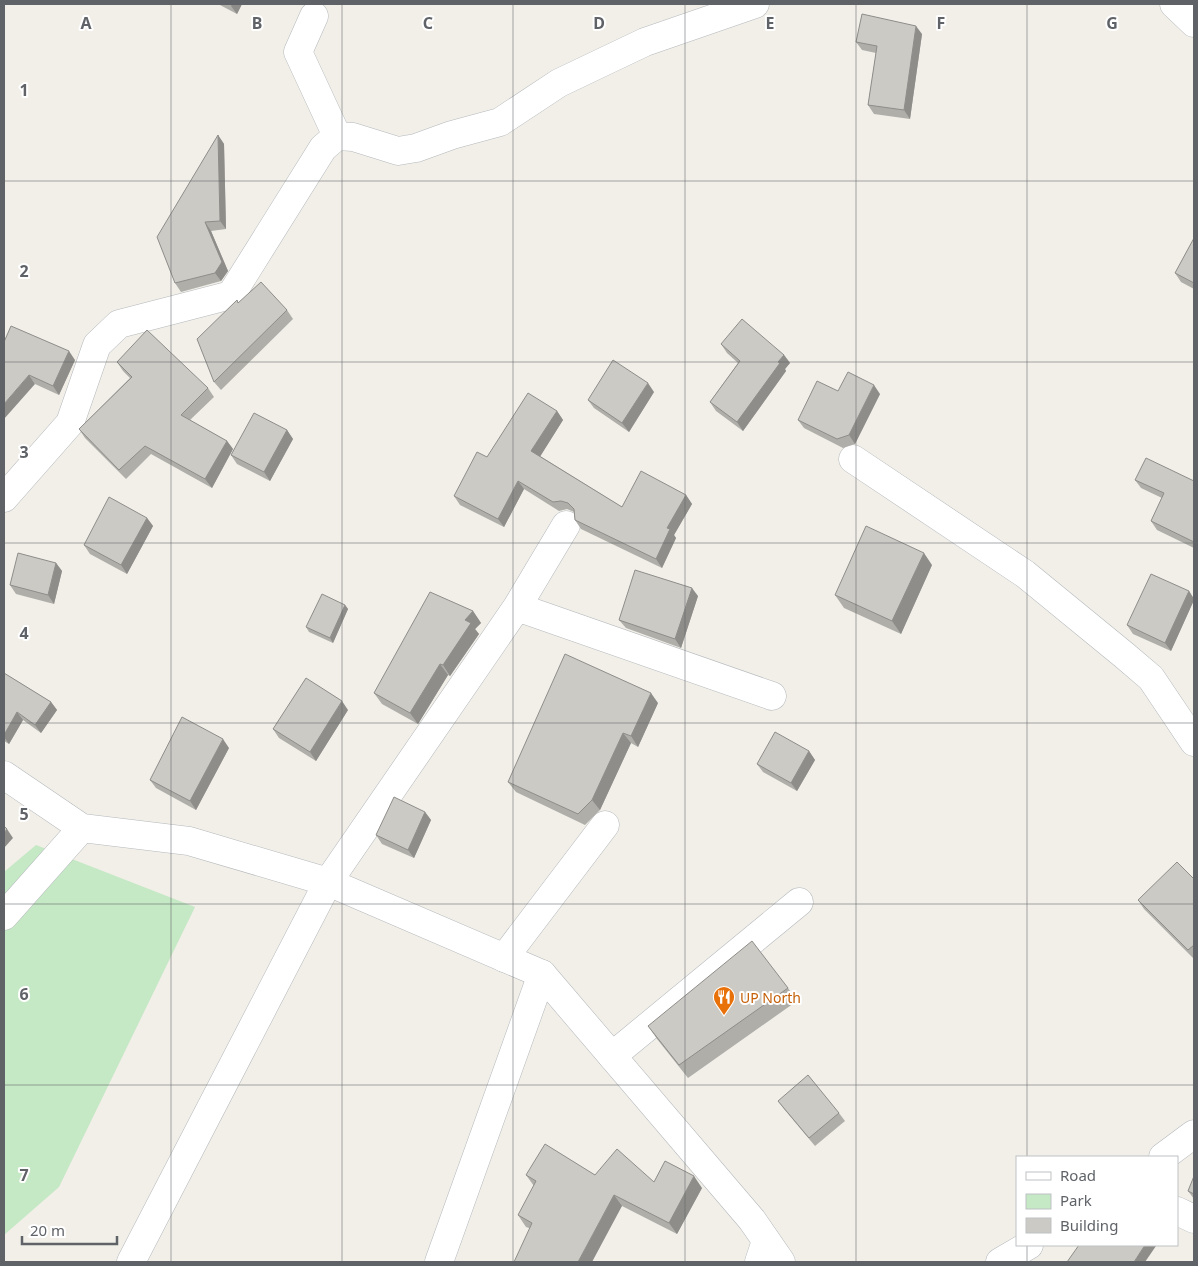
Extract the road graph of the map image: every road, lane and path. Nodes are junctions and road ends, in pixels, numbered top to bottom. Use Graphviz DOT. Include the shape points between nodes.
graph roads {
  1 [pos="755,4"];
  2 [pos="1174,4"];
  3 [pos="314,16"];
  4 [pos="1194,23"];
  5 [pos="337,136"];
  6 [pos="853,459"];
  7 [pos="4,498"];
  8 [pos="566,524"];
  9 [pos="517,607"];
  10 [pos="772,696"];
  11 [pos="1194,742"];
  12 [pos="4,775"];
  13 [pos="605,825"];
  14 [pos="82,828"];
  15 [pos="328,882"];
  16 [pos="799,902"];
  17 [pos="4,916"];
  18 [pos="504,958"];
  19 [pos="542,974"];
  20 [pos="612,1056"];
  21 [pos="1194,1134"];
  22 [pos="1163,1156"];
  23 [pos="1178,1211"];
  24 [pos="1194,1219"];
  25 [pos="1027,1246"];
  26 [pos="769,1255"];
  27 [pos="131,1262"];
  28 [pos="439,1262"];
  29 [pos="1000,1262"];
  1 -- 5 [label="street" via="645,42 559,84 500,122 398,151 353,137"];
  2 -- 4 [label="street"];
  3 -- 5 [label="street" via="298,52"];
  5 -- 7 [label="street" via="323,148 231,295 120,324 97,345 70,423"];
  6 -- 11 [label="street" via="1025,574 1124,654 1150,678"];
  8 -- 9 [label="street"];
  9 -- 10 [label="street"];
  9 -- 15 [label="street"];
  12 -- 14 [label="street"];
  13 -- 18 [label="street"];
  14 -- 15 [label="street" via="189,841"];
  14 -- 17 [label="street"];
  15 -- 18 [label="street"];
  15 -- 27 [label="street"];
  16 -- 20 [label="street"];
  18 -- 19 [label="street"];
  19 -- 20 [label="street"];
  19 -- 28 [label="street"];
  20 -- 26 [label="street" via="752,1220"];
  21 -- 22 [label="street"];
  23 -- 24 [label="street"];
  25 -- 29 [label="street"];
}
